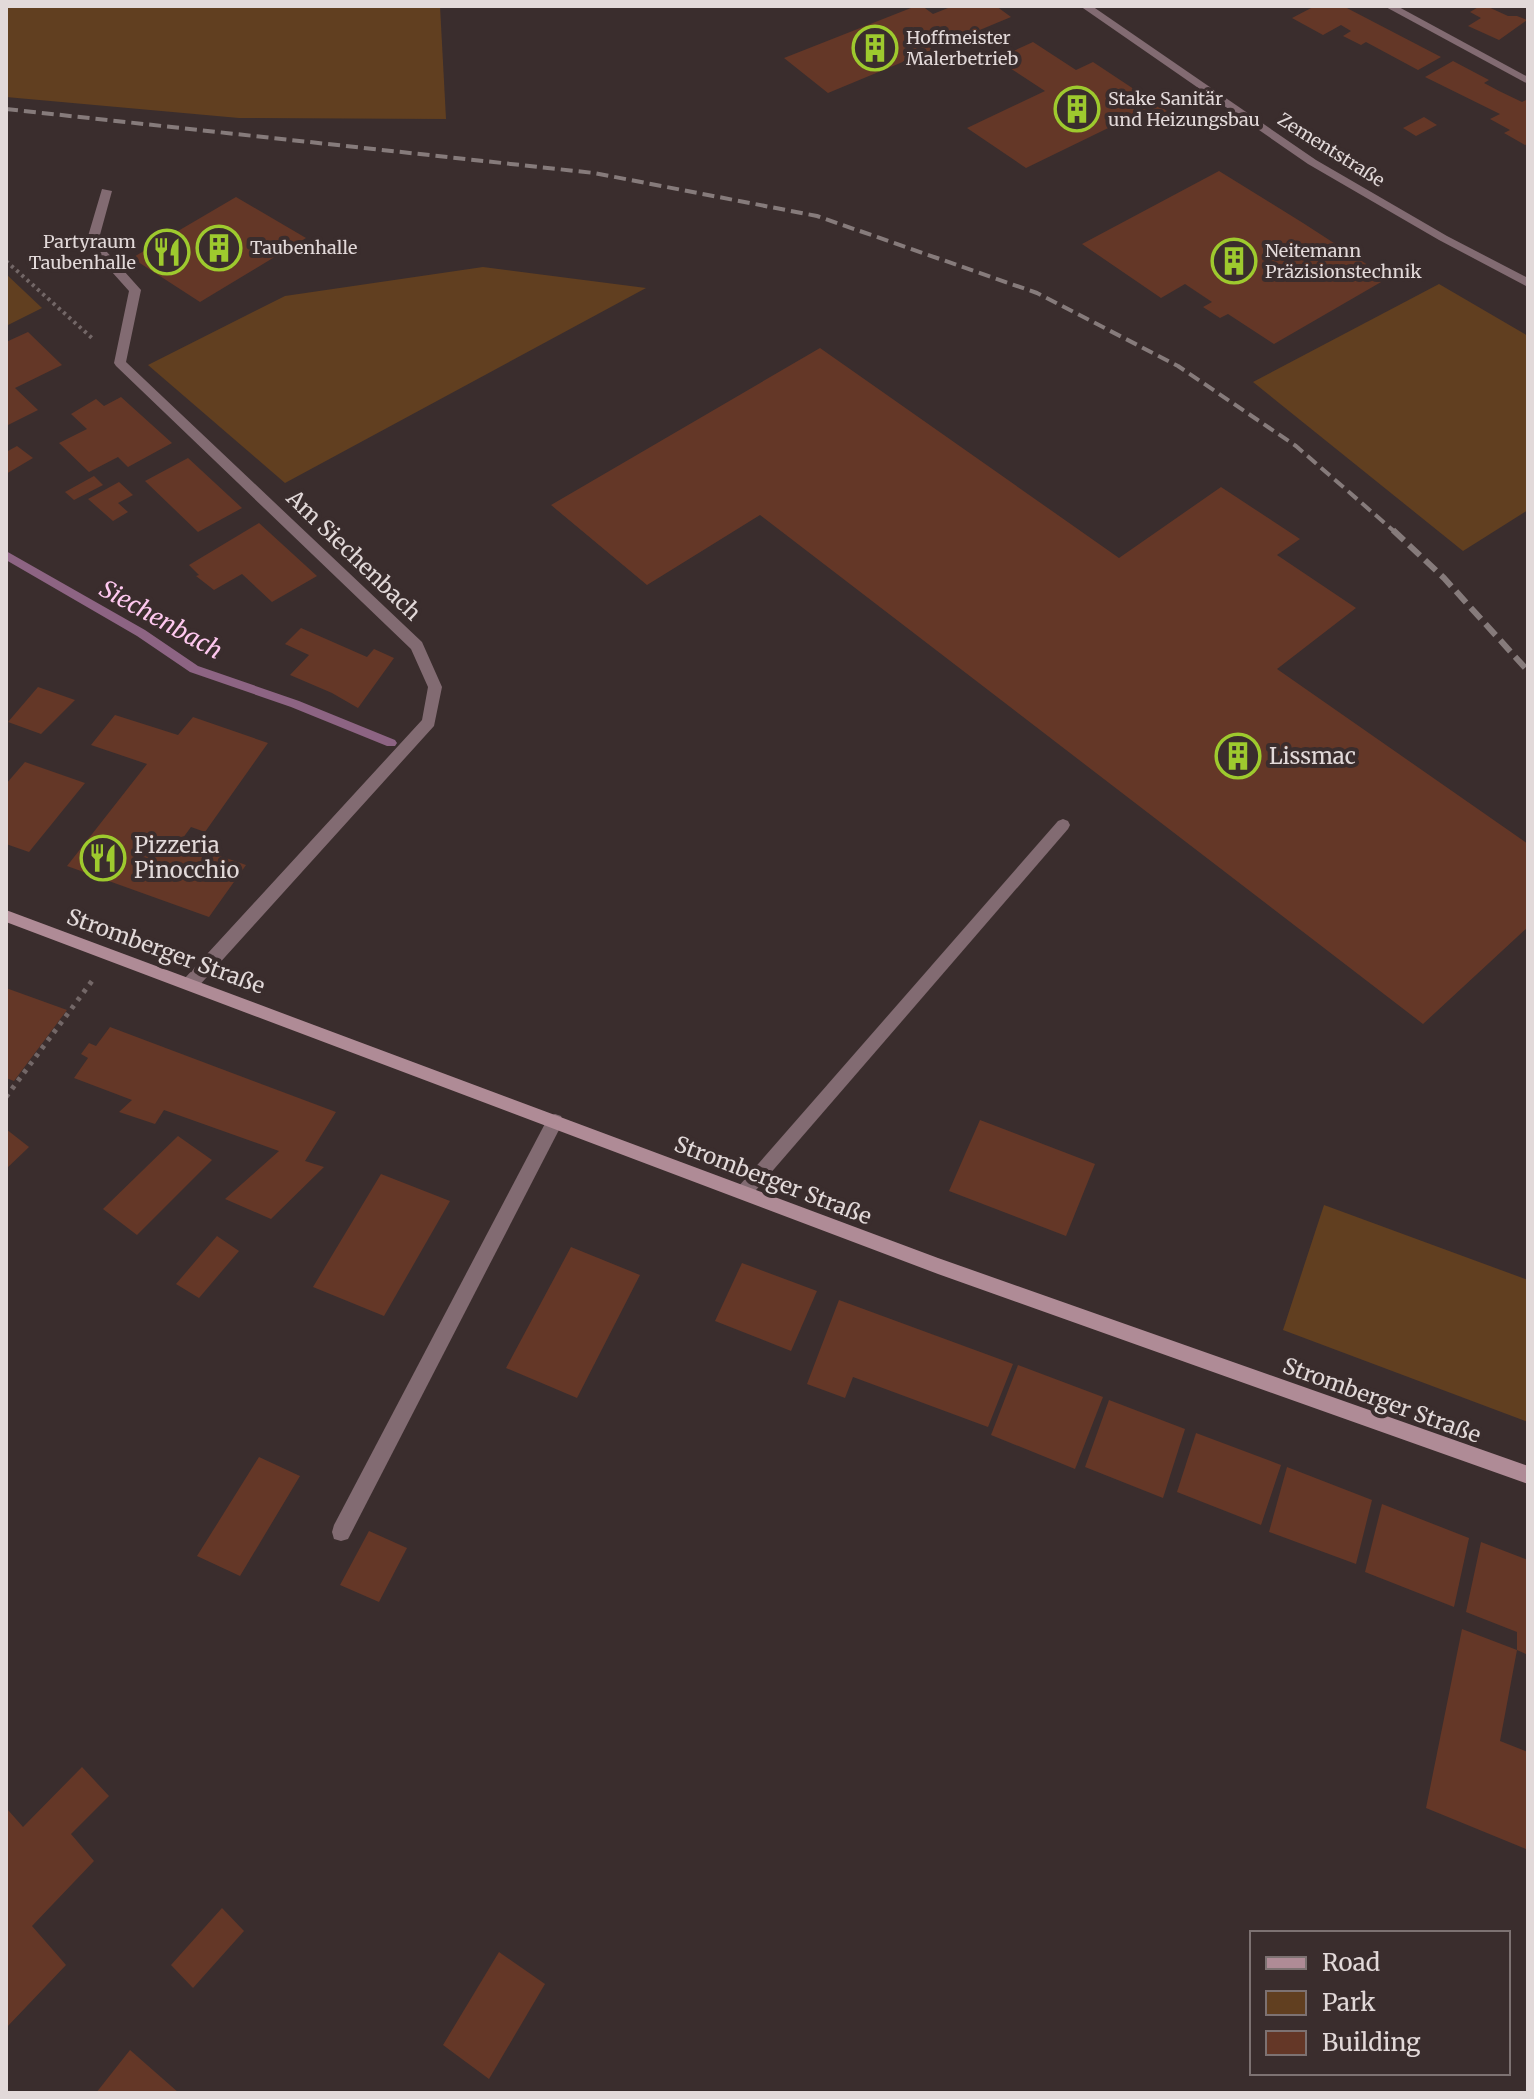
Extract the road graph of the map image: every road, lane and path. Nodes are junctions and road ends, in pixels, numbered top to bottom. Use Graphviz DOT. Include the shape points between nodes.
graph roads {
  1 [pos="1085,6"];
  2 [pos="1389,6"];
  3 [pos="1528,66"];
  4 [pos="1510,71"];
  5 [pos="1528,81"];
  6 [pos="106,191"];
  7 [pos="6,261"];
  8 [pos="1528,283"];
  9 [pos="120,363"];
  10 [pos="1063,825"];
  11 [pos="6,916"];
  12 [pos="111,955"];
  13 [pos="191,983"];
  14 [pos="6,1097"];
  15 [pos="555,1121"];
  16 [pos="744,1192"];
  17 [pos="1528,1475"];
  18 [pos="341,1532"];
  1 -- 8 [label="street, Zementstraße" via="1312,162"];
  2 -- 4 [label="street"];
  3 -- 4 [label="street"];
  4 -- 5 [label="street"];
  6 -- 9 [label="street" via="92,243 135,290"];
  7 -- 9 [label="path"];
  9 -- 13 [label="street, Am Siechenbach" via="417,646 435,687 429,722"];
  10 -- 16 [label="street"];
  11 -- 12 [label="main road, Stromberger Straße"];
  12 -- 13 [label="main road, Stromberger Straße"];
  12 -- 14 [label="path"];
  13 -- 15 [label="main road, Stromberger Straße"];
  15 -- 16 [label="main road, Stromberger Straße"];
  15 -- 18 [label="street"];
  16 -- 17 [label="main road, Stromberger Straße"];
}
